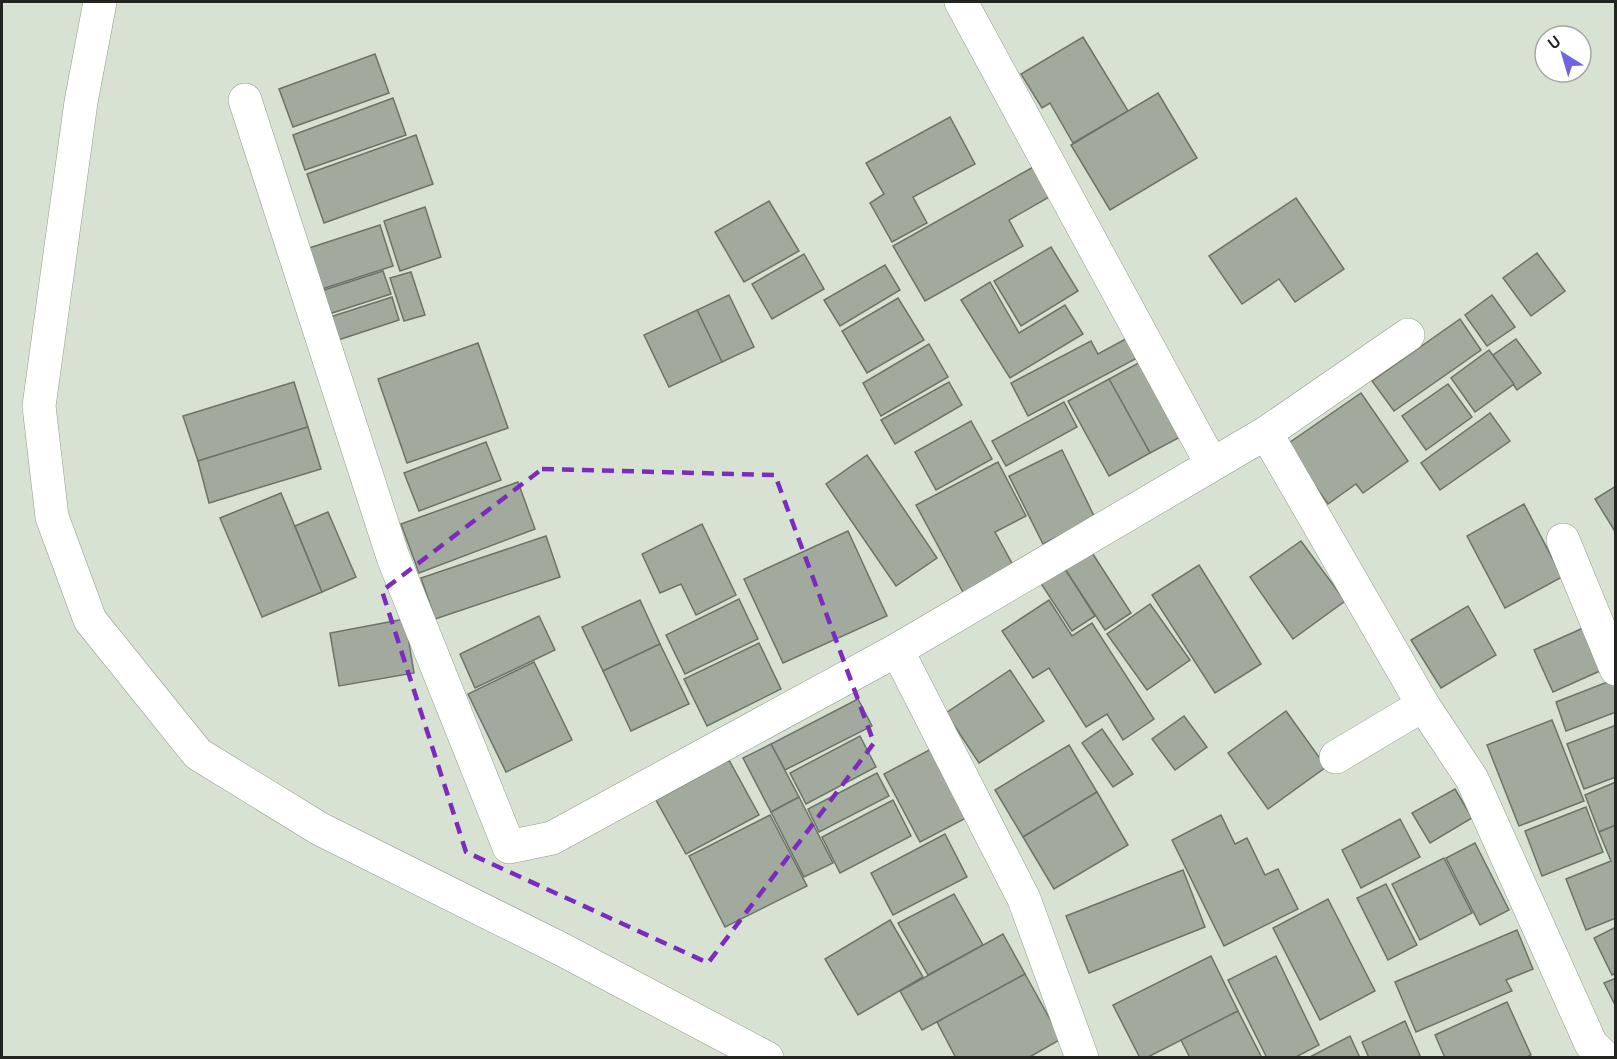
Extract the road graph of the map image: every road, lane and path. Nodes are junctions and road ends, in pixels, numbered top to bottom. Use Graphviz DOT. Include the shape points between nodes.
graph roads {
  1 [pos="100,2"];
  2 [pos="961,2"];
  3 [pos="245,100"];
  4 [pos="1407,335"];
  5 [pos="1266,433"];
  6 [pos="1211,463"];
  7 [pos="1563,540"];
  8 [pos="897,650"];
  9 [pos="1616,669"];
  10 [pos="1423,705"];
  11 [pos="1336,757"];
  12 [pos="767,1058"];
  13 [pos="1082,1058"];
  14 [pos="1605,1058"];
  1 -- 12 [label="street" via="81,102 39,406 52,517 90,620 198,754 320,829 561,949"];
  2 -- 6 [label="street"];
  3 -- 8 [label="street" via="393,556 509,847 552,838"];
  4 -- 5 [label="street"];
  5 -- 6 [label="street"];
  5 -- 10 [label="street"];
  6 -- 8 [label="street"];
  7 -- 9 [label="street"];
  8 -- 13 [label="street" via="1024,900"];
  10 -- 11 [label="street"];
  10 -- 14 [label="street" via="1472,779 1591,1044"];
}
